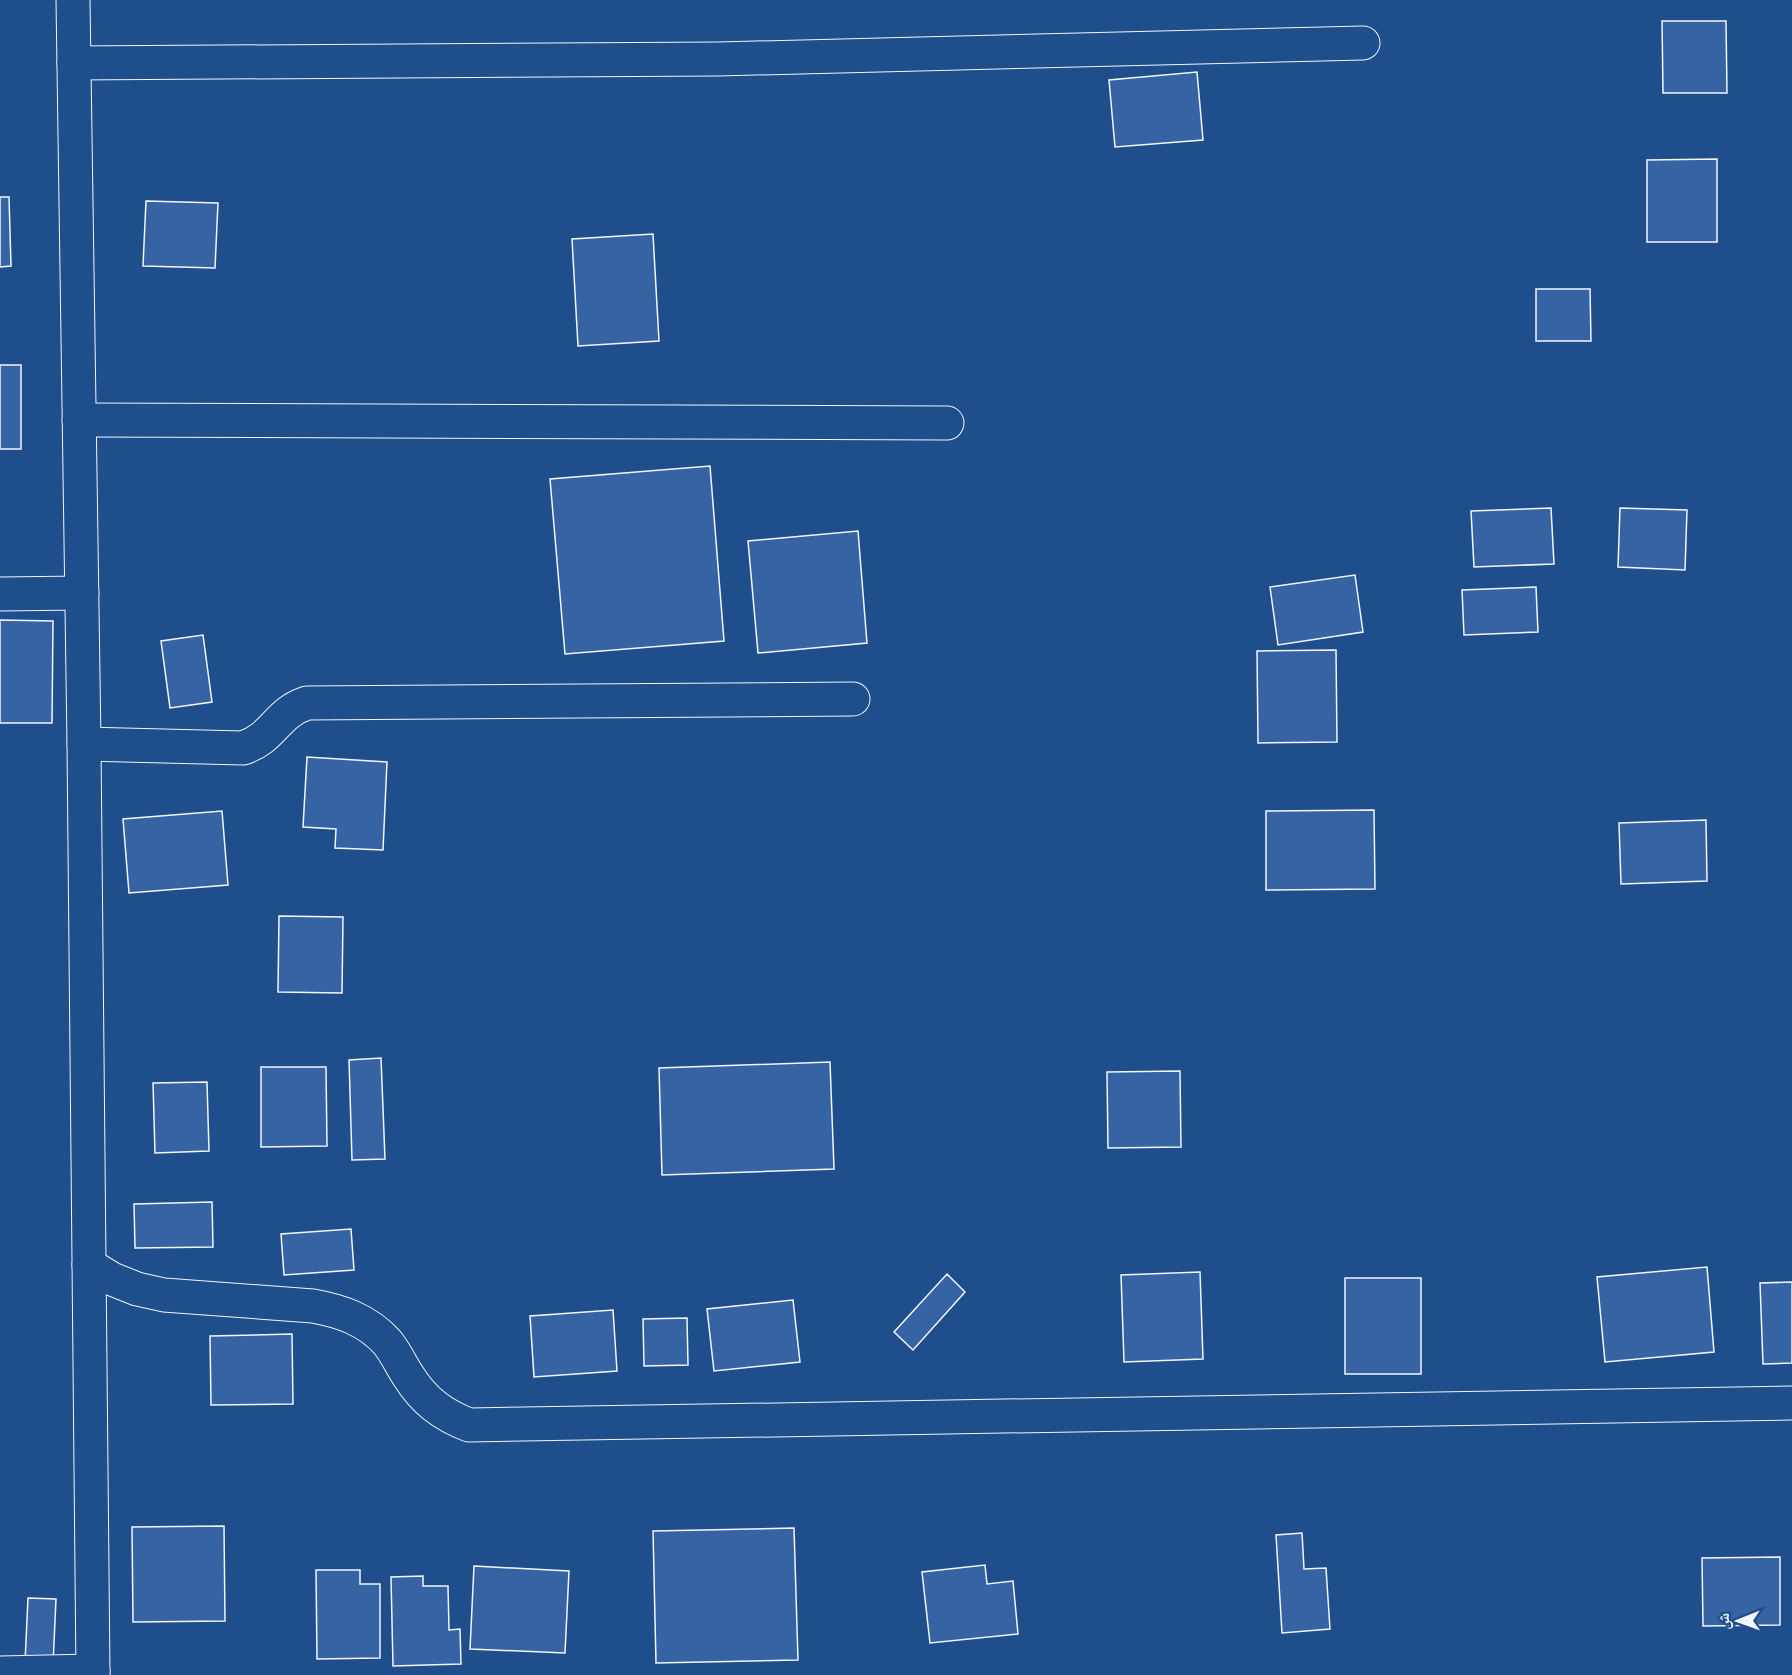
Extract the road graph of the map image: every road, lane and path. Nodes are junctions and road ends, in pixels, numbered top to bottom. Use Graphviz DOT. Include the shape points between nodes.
graph roads {
  1 [pos="73,0"];
  2 [pos="1364,43"];
  3 [pos="74,63"];
  4 [pos="79,420"];
  5 [pos="947,423"];
  6 [pos="82,593"];
  7 [pos="0,594"];
  8 [pos="853,699"];
  9 [pos="84,744"];
  10 [pos="89,1265"];
  11 [pos="1792,1403"];
  12 [pos="0,1673"];
  13 [pos="93,1673"];
  1 -- 3 [label="street"];
  2 -- 3 [label="street" via="718,59"];
  3 -- 4 [label="street"];
  4 -- 5 [label="street"];
  4 -- 6 [label="street"];
  6 -- 7 [label="street"];
  6 -- 9 [label="street"];
  8 -- 9 [label="street" via="307,703 295,707 268,734 243,748"];
  9 -- 10 [label="street"];
  10 -- 11 [label="street" via="137,1289 164,1295 314,1306 353,1317 385,1341 420,1393 435,1408 469,1425"];
  10 -- 13 [label="street"];
  12 -- 13 [label="street"];
}
